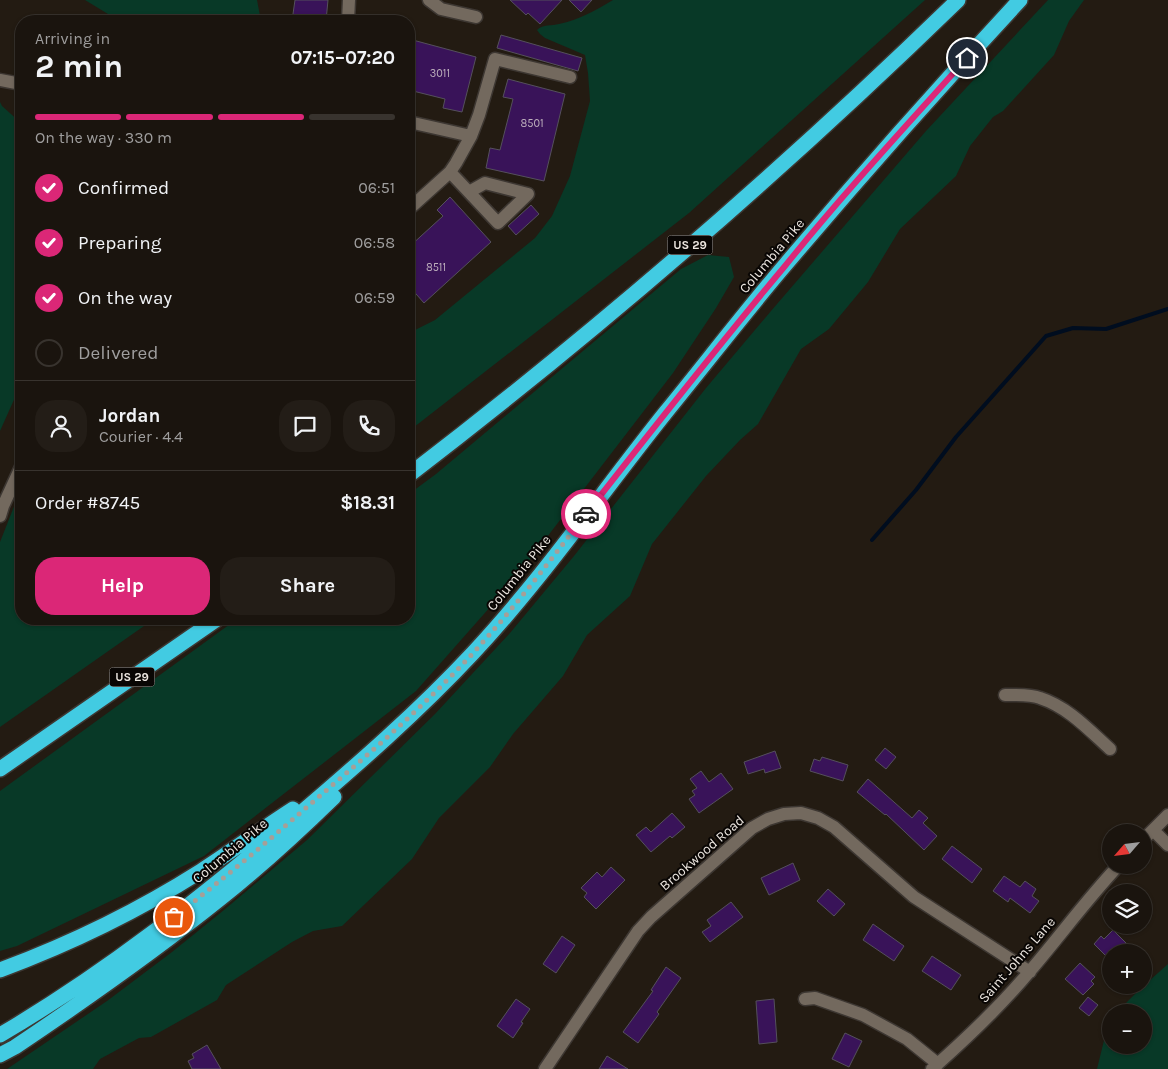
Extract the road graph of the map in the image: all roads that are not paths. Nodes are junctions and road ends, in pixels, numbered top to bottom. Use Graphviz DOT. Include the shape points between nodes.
graph roads {
  1 [pos="349,0"];
  2 [pos="429,0"];
  3 [pos="958,0"];
  4 [pos="1020,0"];
  5 [pos="348,15"];
  6 [pos="476,17"];
  7 [pos="570,77"];
  8 [pos="0,80"];
  9 [pos="15,83"];
  10 [pos="415,123"];
  11 [pos="471,136"];
  12 [pos="450,172"];
  13 [pos="469,192"];
  14 [pos="415,204"];
  15 [pos="415,470"];
  16 [pos="15,480"];
  17 [pos="0,516"];
  18 [pos="208,625"];
  19 [pos="1005,695"];
  20 [pos="411,716"];
  21 [pos="71,719"];
  22 [pos="1110,749"];
  23 [pos="0,759"];
  24 [pos="0,769"];
  25 [pos="352,769"];
  26 [pos="1168,815"];
  27 [pos="1152,830"];
  28 [pos="1152,836"];
  29 [pos="1168,845"];
  30 [pos="1111,874"];
  31 [pos="0,970"];
  32 [pos="1030,972"];
  33 [pos="804,999"];
  34 [pos="0,1035"];
  35 [pos="0,1055"];
  36 [pos="935,1066"];
  37 [pos="545,1069"];
  1 -- 5 [label="street"];
  2 -- 6 [label="street" via="441,9"];
  3 -- 15 [label="highway, US 29" via="736,206 592,329"];
  4 -- 20 [label="highway, Columbia Pike" via="792,257 520,598 473,653"];
  7 -- 11 [label="street" via="495,60"];
  8 -- 9 [label="street"];
  10 -- 11 [label="street"];
  11 -- 12 [label="street"];
  12 -- 13 [label="street"];
  12 -- 14 [label="street"];
  16 -- 17 [label="street"];
  18 -- 21 [label="highway, US 29"];
  19 -- 22 [label="street" via="1039,697 1056,705 1076,717"];
  20 -- 25 [label="highway, Columbia Pike"];
  20 -- 35 [label="highway" via="358,775 222,898 114,980"];
  21 -- 23 [label="highway"];
  21 -- 24 [label="highway, US 29"];
  25 -- 31 [label="highway" via="201,871 144,904 89,933"];
  25 -- 34 [label="highway, Columbia Pike" via="220,881 160,927"];
  26 -- 27 [label="street"];
  28 -- 29 [label="street"];
  30 -- 32 [label="street, Saint Johns Lane"];
  32 -- 36 [label="street, Saint Johns Lane" via="970,1036"];
  32 -- 37 [label="street, Brookwood Road" via="914,897 834,826 801,813 784,814 752,828 651,917 638,931"];
  33 -- 36 [label="street" via="815,998 863,1014 907,1039"];
}
